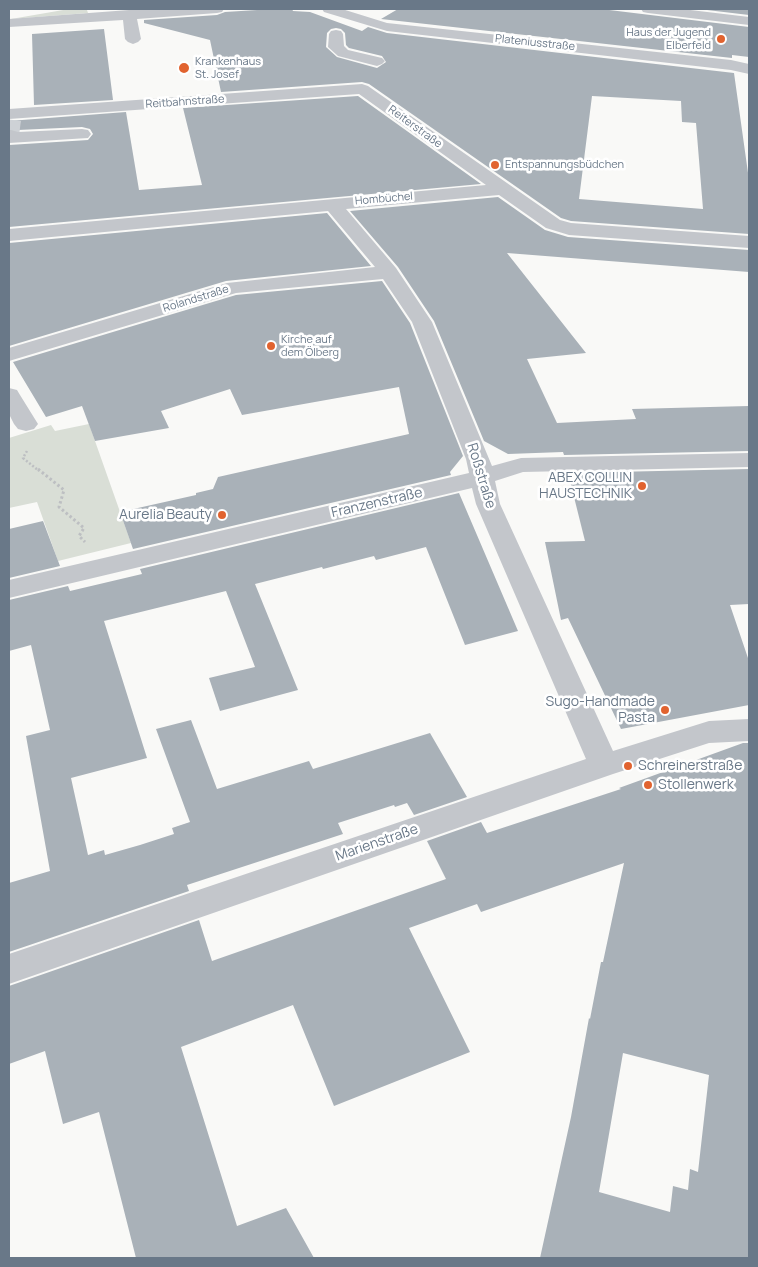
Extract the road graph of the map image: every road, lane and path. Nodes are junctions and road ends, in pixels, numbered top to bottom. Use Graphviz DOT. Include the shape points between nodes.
graph roads {
  1 [pos="38,9"];
  2 [pos="217,9"];
  3 [pos="329,9"];
  4 [pos="648,9"];
  5 [pos="9,14"];
  6 [pos="129,14"];
  7 [pos="749,21"];
  8 [pos="9,23"];
  9 [pos="336,34"];
  10 [pos="133,39"];
  11 [pos="747,70"];
  12 [pos="362,89"];
  13 [pos="11,127"];
  14 [pos="82,134"];
  15 [pos="501,189"];
  16 [pos="332,204"];
  17 [pos="9,235"];
  18 [pos="749,242"];
  19 [pos="389,272"];
  20 [pos="9,356"];
  21 [pos="9,394"];
  22 [pos="26,424"];
  23 [pos="749,460"];
  24 [pos="482,476"];
  25 [pos="100,568"];
  26 [pos="9,589"];
  27 [pos="749,730"];
  28 [pos="604,765"];
  29 [pos="9,969"];
  1 -- 5 [label="street"];
  2 -- 6 [label="street"];
  3 -- 11 [label="street, Plateniusstraße" via="387,27 731,65"];
  4 -- 7 [label="street"];
  6 -- 8 [label="street"];
  6 -- 10 [label="street"];
  9 -- 12 [label="street" via="336,47 344,53 376,57"];
  12 -- 13 [label="street, Reitbahnstraße"];
  12 -- 15 [label="street, Reiterstraße"];
  13 -- 14 [label="street"];
  15 -- 16 [label="street, Hombüchel"];
  15 -- 18 [label="street" via="553,224 569,229"];
  16 -- 17 [label="street, Hombüchel"];
  16 -- 19 [label="street, Roßstraße"];
  19 -- 20 [label="street, Rolandstraße" via="234,287"];
  19 -- 24 [label="street, Roßstraße" via="422,322"];
  21 -- 22 [label="street"];
  22 -- 25 [label="path" via="44,425 23,458 64,490 58,507 84,528 79,536 93,548"];
  23 -- 24 [label="street, Franzenstraße" via="520,465"];
  24 -- 25 [label="street, Franzenstraße"];
  24 -- 28 [label="street, Roßstraße" via="488,504"];
  25 -- 26 [label="street, Franzenstraße"];
  27 -- 28 [label="street, Marienstraße" via="709,732"];
  28 -- 29 [label="street, Marienstraße"];
}
